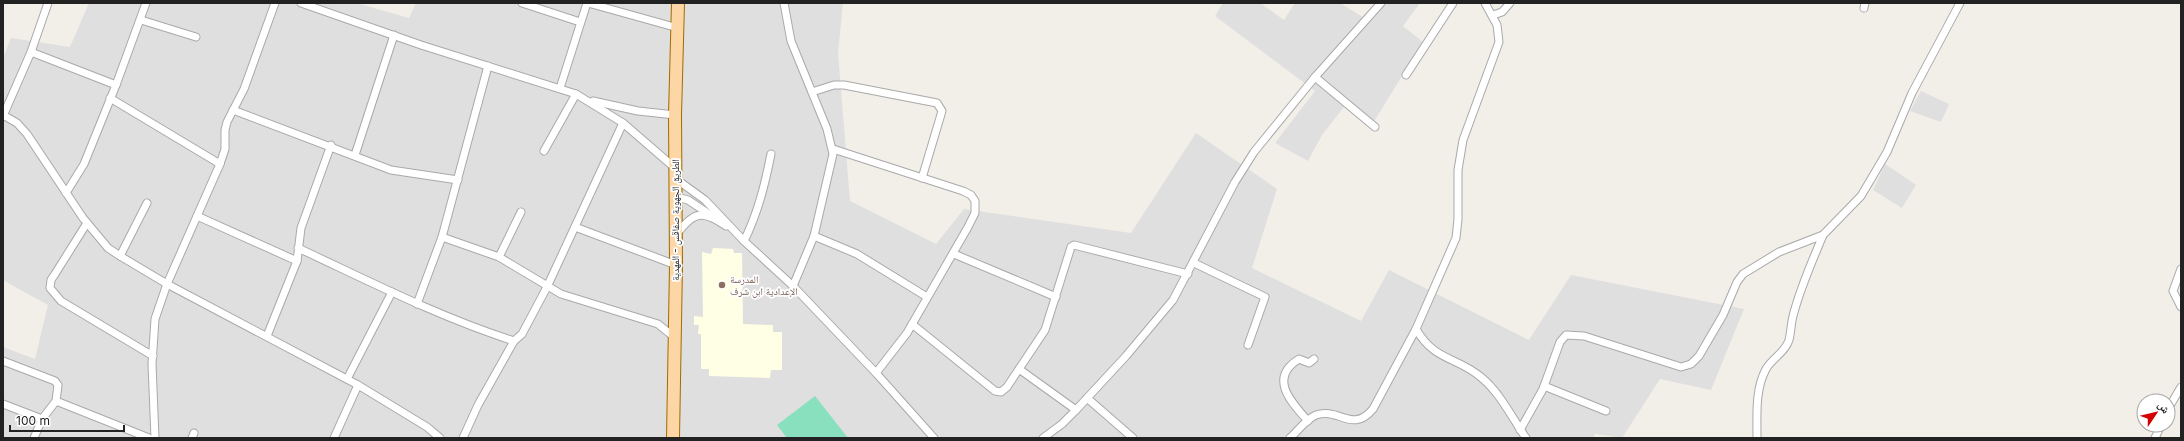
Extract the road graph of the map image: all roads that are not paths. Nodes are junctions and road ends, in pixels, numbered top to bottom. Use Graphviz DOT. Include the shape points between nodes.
graph roads {
  1 [pos="48,3"];
  2 [pos="146,3"];
  3 [pos="275,3"];
  4 [pos="301,3"];
  5 [pos="522,3"];
  6 [pos="587,3"];
  7 [pos="678,3"];
  8 [pos="784,3"];
  9 [pos="1381,3"];
  10 [pos="1453,3"];
  11 [pos="1485,3"];
  12 [pos="1510,3"];
  13 [pos="1960,3"];
  14 [pos="1492,15"];
  15 [pos="140,20"];
  16 [pos="580,22"];
  17 [pos="678,28"];
  18 [pos="394,34"];
  19 [pos="196,37"];
  20 [pos="30,52"];
  21 [pos="488,66"];
  22 [pos="1406,76"];
  23 [pos="1315,77"];
  24 [pos="116,85"];
  25 [pos="560,88"];
  26 [pos="812,92"];
  27 [pos="576,94"];
  28 [pos="110,98"];
  29 [pos="586,99"];
  30 [pos="234,110"];
  31 [pos="3,115"];
  32 [pos="675,115"];
  33 [pos="623,123"];
  34 [pos="1375,127"];
  35 [pos="331,145"];
  36 [pos="833,149"];
  37 [pos="544,151"];
  38 [pos="771,154"];
  39 [pos="355,155"];
  40 [pos="220,164"];
  41 [pos="675,173"];
  42 [pos="922,178"];
  43 [pos="458,180"];
  44 [pos="66,193"];
  45 [pos="676,196"];
  46 [pos="147,203"];
  47 [pos="521,212"];
  48 [pos="197,216"];
  49 [pos="718,220"];
  50 [pos="87,223"];
  51 [pos="575,227"];
  52 [pos="732,229"];
  53 [pos="676,235"];
  54 [pos="1823,235"];
  55 [pos="814,236"];
  56 [pos="442,237"];
  57 [pos="744,241"];
  58 [pos="298,248"];
  59 [pos="954,254"];
  60 [pos="120,256"];
  61 [pos="499,257"];
  62 [pos="297,261"];
  63 [pos="1194,263"];
  64 [pos="676,265"];
  65 [pos="2181,269"];
  66 [pos="1188,274"];
  67 [pos="167,284"];
  68 [pos="793,286"];
  69 [pos="548,287"];
  70 [pos="392,292"];
  71 [pos="927,297"];
  72 [pos="1056,297"];
  73 [pos="417,304"];
  74 [pos="2181,307"];
  75 [pos="912,324"];
  76 [pos="1416,330"];
  77 [pos="268,336"];
  78 [pos="674,337"];
  79 [pos="514,341"];
  80 [pos="1248,345"];
  81 [pos="152,356"];
  82 [pos="1314,359"];
  83 [pos="3,361"];
  84 [pos="1019,369"];
  85 [pos="876,372"];
  86 [pos="347,379"];
  87 [pos="358,385"];
  88 [pos="1544,386"];
  89 [pos="1087,398"];
  90 [pos="56,401"];
  91 [pos="3,404"];
  92 [pos="1076,410"];
  93 [pos="1606,411"];
  94 [pos="42,419"];
  95 [pos="1308,421"];
  96 [pos="1520,430"];
  97 [pos="1052,435"];
  98 [pos="34,438"];
  99 [pos="149,438"];
  100 [pos="155,438"];
  101 [pos="334,438"];
  102 [pos="440,438"];
  103 [pos="464,438"];
  104 [pos="673,438"];
  105 [pos="934,438"];
  106 [pos="1043,438"];
  107 [pos="1133,438"];
  108 [pos="1290,438"];
  109 [pos="1526,438"];
  110 [pos="1757,438"];
  1 -- 20 [label="street"];
  2 -- 15 [label="street"];
  3 -- 30 [label="street"];
  4 -- 18 [label="street"];
  5 -- 16 [label="street"];
  6 -- 16 [label="street"];
  6 -- 17 [label="street"];
  7 -- 17 [label="main road, الطريق الجهوية صفاقس - المهدية"];
  8 -- 26 [label="street" via="791,41"];
  9 -- 23 [label="street"];
  10 -- 22 [label="street"];
  11 -- 14 [label="street"];
  12 -- 14 [label="street" via="1502,12"];
  13 -- 54 [label="street" via="1912,93 1873,176 1861,196"];
  14 -- 76 [label="street" via="1497,25 1499,42 1463,140 1458,170 1456,238"];
  15 -- 19 [label="street"];
  15 -- 24 [label="street"];
  16 -- 25 [label="street"];
  17 -- 32 [label="main road, الطريق الجهوية صفاقس - المهدية"];
  18 -- 21 [label="street"];
  18 -- 39 [label="street"];
  20 -- 24 [label="street"];
  20 -- 31 [label="street"];
  21 -- 25 [label="street"];
  21 -- 43 [label="street"];
  23 -- 34 [label="street"];
  23 -- 63 [label="street" via="1254,152 1235,182"];
  24 -- 28 [label="street"];
  25 -- 27 [label="street"];
  26 -- 36 [label="street"];
  26 -- 42 [label="street" via="834,85 844,85 937,103 941,106 942,111"];
  27 -- 29 [label="street"];
  27 -- 37 [label="street"];
  28 -- 40 [label="street"];
  28 -- 44 [label="street" via="84,164"];
  29 -- 32 [label="street" via="638,111"];
  29 -- 33 [label="street"];
  30 -- 35 [label="street"];
  30 -- 40 [label="street" via="225,130 225,149"];
  31 -- 44 [label="street" via="17,123 27,134"];
  32 -- 41 [label="main road, الطريق الجهوية صفاقس - المهدية"];
  33 -- 41 [label="street"];
  33 -- 51 [label="street"];
  35 -- 39 [label="street"];
  35 -- 58 [label="street" via="301,228"];
  36 -- 42 [label="street"];
  36 -- 55 [label="street" via="833,162"];
  38 -- 57 [label="street" via="764,191 753,224"];
  39 -- 43 [label="street" via="395,171"];
  40 -- 48 [label="street"];
  41 -- 45 [label="main road, الطريق الجهوية صفاقس - المهدية"];
  41 -- 52 [label="street"];
  42 -- 59 [label="street" via="968,193 975,201 975,213"];
  43 -- 56 [label="street"];
  44 -- 50 [label="street"];
  45 -- 49 [label="street" via="688,200"];
  45 -- 53 [label="main road, الطريق الجهوية صفاقس - المهدية"];
  46 -- 60 [label="street"];
  47 -- 61 [label="street"];
  48 -- 62 [label="street"];
  48 -- 67 [label="street"];
  49 -- 52 [label="street"];
  49 -- 53 [label="street" via="698,214 686,222"];
  50 -- 60 [label="street" via="108,248"];
  50 -- 81 [label="street" via="51,280 50,288 61,301"];
  51 -- 64 [label="street"];
  51 -- 69 [label="street"];
  52 -- 57 [label="street"];
  53 -- 64 [label="main road, الطريق الجهوية صفاقس - المهدية"];
  54 -- 88 [label="street" via="1779,252 1743,274 1736,282 1722,315 1691,364 1681,367 1592,338 1571,335 1562,337"];
  54 -- 110 [label="street" via="1804,281 1788,341 1766,369 1757,407"];
  55 -- 68 [label="street"];
  55 -- 71 [label="street" via="857,254"];
  56 -- 61 [label="street"];
  56 -- 73 [label="street"];
  57 -- 68 [label="street"];
  58 -- 62 [label="street"];
  58 -- 70 [label="street"];
  59 -- 71 [label="street"];
  59 -- 72 [label="street"];
  60 -- 67 [label="street"];
  61 -- 69 [label="street"];
  62 -- 77 [label="street"];
  63 -- 66 [label="street"];
  63 -- 80 [label="street" via="1266,297"];
  64 -- 78 [label="main road, الطريق الجهوية صفاقس - المهدية"];
  65 -- 74 [label="street" via="2173,291"];
  66 -- 72 [label="street" via="1074,245 1071,247"];
  66 -- 89 [label="street" via="1161,315"];
  67 -- 77 [label="street"];
  67 -- 81 [label="street" via="155,319"];
  68 -- 85 [label="street"];
  69 -- 78 [label="street" via="561,294 658,324"];
  69 -- 79 [label="street" via="522,334"];
  70 -- 73 [label="street"];
  70 -- 86 [label="street"];
  71 -- 75 [label="street"];
  72 -- 84 [label="street" via="1045,330"];
  73 -- 79 [label="street"];
  75 -- 84 [label="street" via="995,391 1004,390"];
  75 -- 85 [label="street"];
  76 -- 95 [label="street" via="1367,416 1355,421 1321,414"];
  76 -- 96 [label="street" via="1434,352 1482,378 1500,398"];
  77 -- 86 [label="street"];
  78 -- 104 [label="main road, الطريق الجهوية صفاقس - المهدية"];
  79 -- 103 [label="street" via="478,405"];
  81 -- 100 [label="street"];
  82 -- 95 [label="street" via="1309,363 1299,359 1285,374 1284,389 1294,406"];
  83 -- 90 [label="street" via="57,383 59,390"];
  84 -- 92 [label="street"];
  85 -- 105 [label="street"];
  86 -- 87 [label="street"];
  87 -- 101 [label="street"];
  87 -- 102 [label="street" via="427,427"];
  88 -- 93 [label="street"];
  88 -- 96 [label="street"];
  89 -- 92 [label="street"];
  89 -- 107 [label="street"];
  90 -- 94 [label="street"];
  90 -- 99 [label="street"];
  91 -- 94 [label="street"];
  92 -- 97 [label="street"];
  94 -- 98 [label="street"];
  95 -- 108 [label="street"];
  96 -- 109 [label="street"];
  97 -- 106 [label="street"];
}
